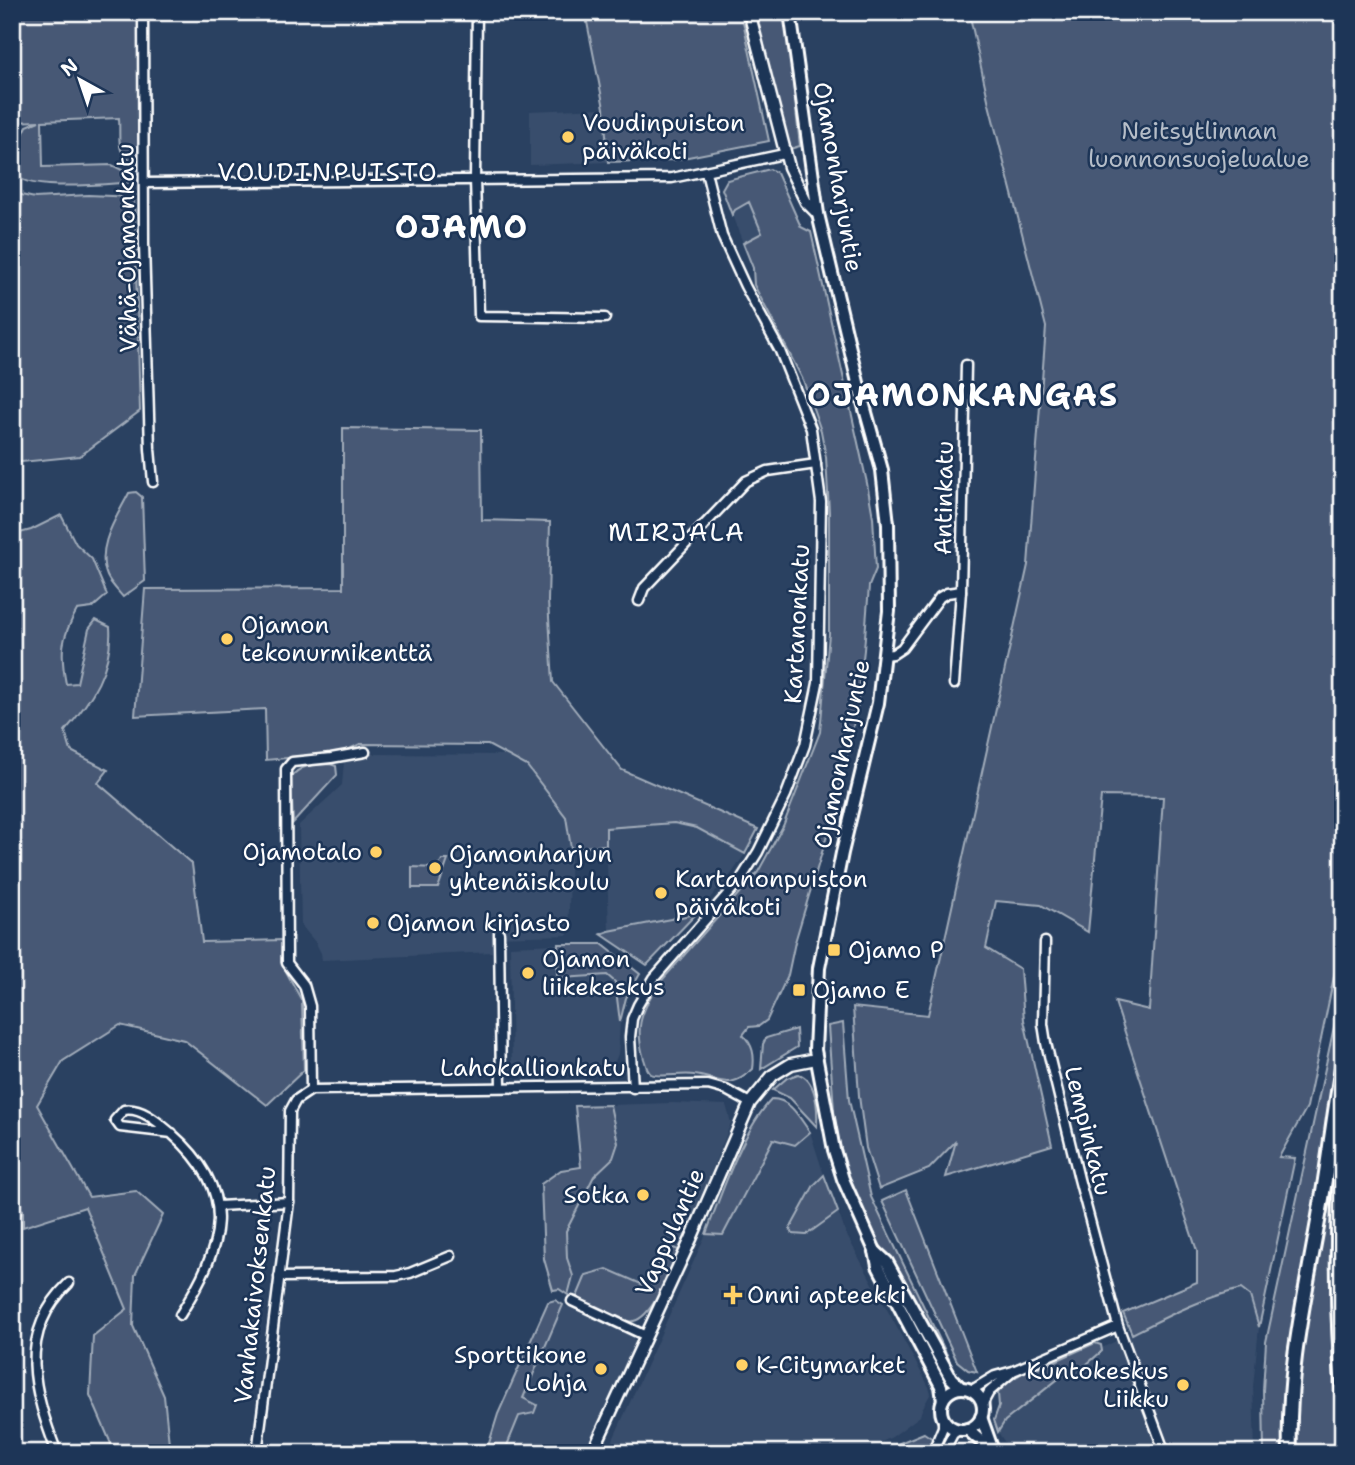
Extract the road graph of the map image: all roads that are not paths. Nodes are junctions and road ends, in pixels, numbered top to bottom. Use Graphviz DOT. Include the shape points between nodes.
graph roads {
  1 [pos="143,12"];
  2 [pos="477,12"];
  3 [pos="749,12"];
  4 [pos="790,12"];
  5 [pos="785,154"];
  6 [pos="705,172"];
  7 [pos="475,179"];
  8 [pos="145,184"];
  9 [pos="818,214"];
  10 [pos="605,318"];
  11 [pos="966,365"];
  12 [pos="816,464"];
  13 [pos="153,482"];
  14 [pos="961,591"];
  15 [pos="639,601"];
  16 [pos="884,654"];
  17 [pos="954,684"];
  18 [pos="365,752"];
  19 [pos="499,933"];
  20 [pos="1045,942"];
  21 [pos="816,1059"];
  22 [pos="1343,1062"];
  23 [pos="501,1087"];
  24 [pos="633,1088"];
  25 [pos="311,1090"];
  26 [pos="750,1103"];
  27 [pos="172,1133"];
  28 [pos="1343,1138"];
  29 [pos="289,1202"];
  30 [pos="219,1206"];
  31 [pos="875,1251"];
  32 [pos="451,1256"];
  33 [pos="279,1277"];
  34 [pos="69,1283"];
  35 [pos="572,1301"];
  36 [pos="180,1315"];
  37 [pos="1118,1326"];
  38 [pos="646,1336"];
  39 [pos="1013,1371"];
  40 [pos="966,1389"];
  41 [pos="1343,1390"];
  42 [pos="943,1400"];
  43 [pos="982,1405"];
  44 [pos="981,1417"];
  45 [pos="943,1418"];
  46 [pos="964,1429"];
  47 [pos="994,1452"];
  48 [pos="57,1453"];
  49 [pos="257,1453"];
  50 [pos="592,1453"];
  51 [pos="932,1453"];
  52 [pos="943,1453"];
  53 [pos="1165,1453"];
  54 [pos="1290,1453"];
  1 -- 8 [label="street, Vähä-Ojamonkatu"];
  2 -- 7 [label="street"];
  3 -- 5 [label="street"];
  4 -- 9 [label="main road, Ojamonharjuntie"];
  5 -- 6 [label="street"];
  5 -- 9 [label="street" via="806,202"];
  6 -- 7 [label="street" via="673,177"];
  6 -- 12 [label="street, Kartanonkatu" via="727,248 780,351 811,429"];
  7 -- 8 [label="street"];
  7 -- 10 [label="street" via="479,316"];
  8 -- 13 [label="street, Vähä-Ojamonkatu"];
  9 -- 16 [label="main road, Ojamonharjuntie" via="882,470 889,611"];
  11 -- 14 [label="street, Antinkatu"];
  12 -- 15 [label="street" via="768,471 746,481 644,588"];
  12 -- 24 [label="street, Kartanonkatu" via="821,502 818,683 805,745 786,795 747,870 654,978 638,1004 630,1037"];
  14 -- 16 [label="street, Antinkatu" via="940,597 902,648"];
  14 -- 17 [label="street, Antinkatu"];
  16 -- 21 [label="main road, Ojamonharjuntie" via="878,703 819,968"];
  18 -- 25 [label="street" via="292,762 286,769 287,963 304,985 310,1006"];
  19 -- 23 [label="street"];
  20 -- 37 [label="street, Lempinkatu" via="1046,1043"];
  21 -- 26 [label="street, Vappulantie" via="791,1064 773,1075"];
  21 -- 31 [label="main road, Ojamonharjuntie" via="843,1180"];
  22 -- 54 [label="highway" via="1292,1369"];
  23 -- 24 [label="street, Lahokallionkatu"];
  23 -- 25 [label="street, Lahokallionkatu"];
  24 -- 26 [label="street, Lahokallionkatu" via="708,1085"];
  25 -- 29 [label="street, Vanhakaivoksenkatu" via="296,1100 290,1111"];
  26 -- 38 [label="street, Vappulantie"];
  27 -- 27 [label="street" via="132,1110 124,1110 115,1120 120,1127"];
  27 -- 30 [label="street" via="201,1167"];
  28 -- 41 [label="highway" via="1338,1241"];
  29 -- 30 [label="street"];
  29 -- 33 [label="street, Vanhakaivoksenkatu"];
  30 -- 36 [label="street" via="213,1255"];
  31 -- 40 [label="main road, Ojamonharjuntie" via="887,1262 951,1378"];
  31 -- 42 [label="main road, Ojamonharjuntie" via="878,1266 938,1380"];
  32 -- 33 [label="street" via="396,1276"];
  33 -- 49 [label="street, Vanhakaivoksenkatu"];
  34 -- 48 [label="street" via="54,1298 40,1324 33,1356 42,1413"];
  35 -- 38 [label="street"];
  37 -- 39 [label="street"];
  37 -- 53 [label="street, Lempinkatu"];
  38 -- 50 [label="street, Vappulantie"];
  39 -- 40 [label="street"];
  39 -- 43 [label="street" via="989,1392"];
  40 -- 42 [label="main road" via="950,1392"];
  40 -- 43 [label="main road"];
  42 -- 45 [label="main road"];
  43 -- 44 [label="main road"];
  44 -- 46 [label="main road"];
  44 -- 47 [label="main road"];
  45 -- 46 [label="main road" via="950,1426"];
  45 -- 51 [label="street"];
  46 -- 47 [label="main road"];
  46 -- 52 [label="street" via="953,1434"];
}
